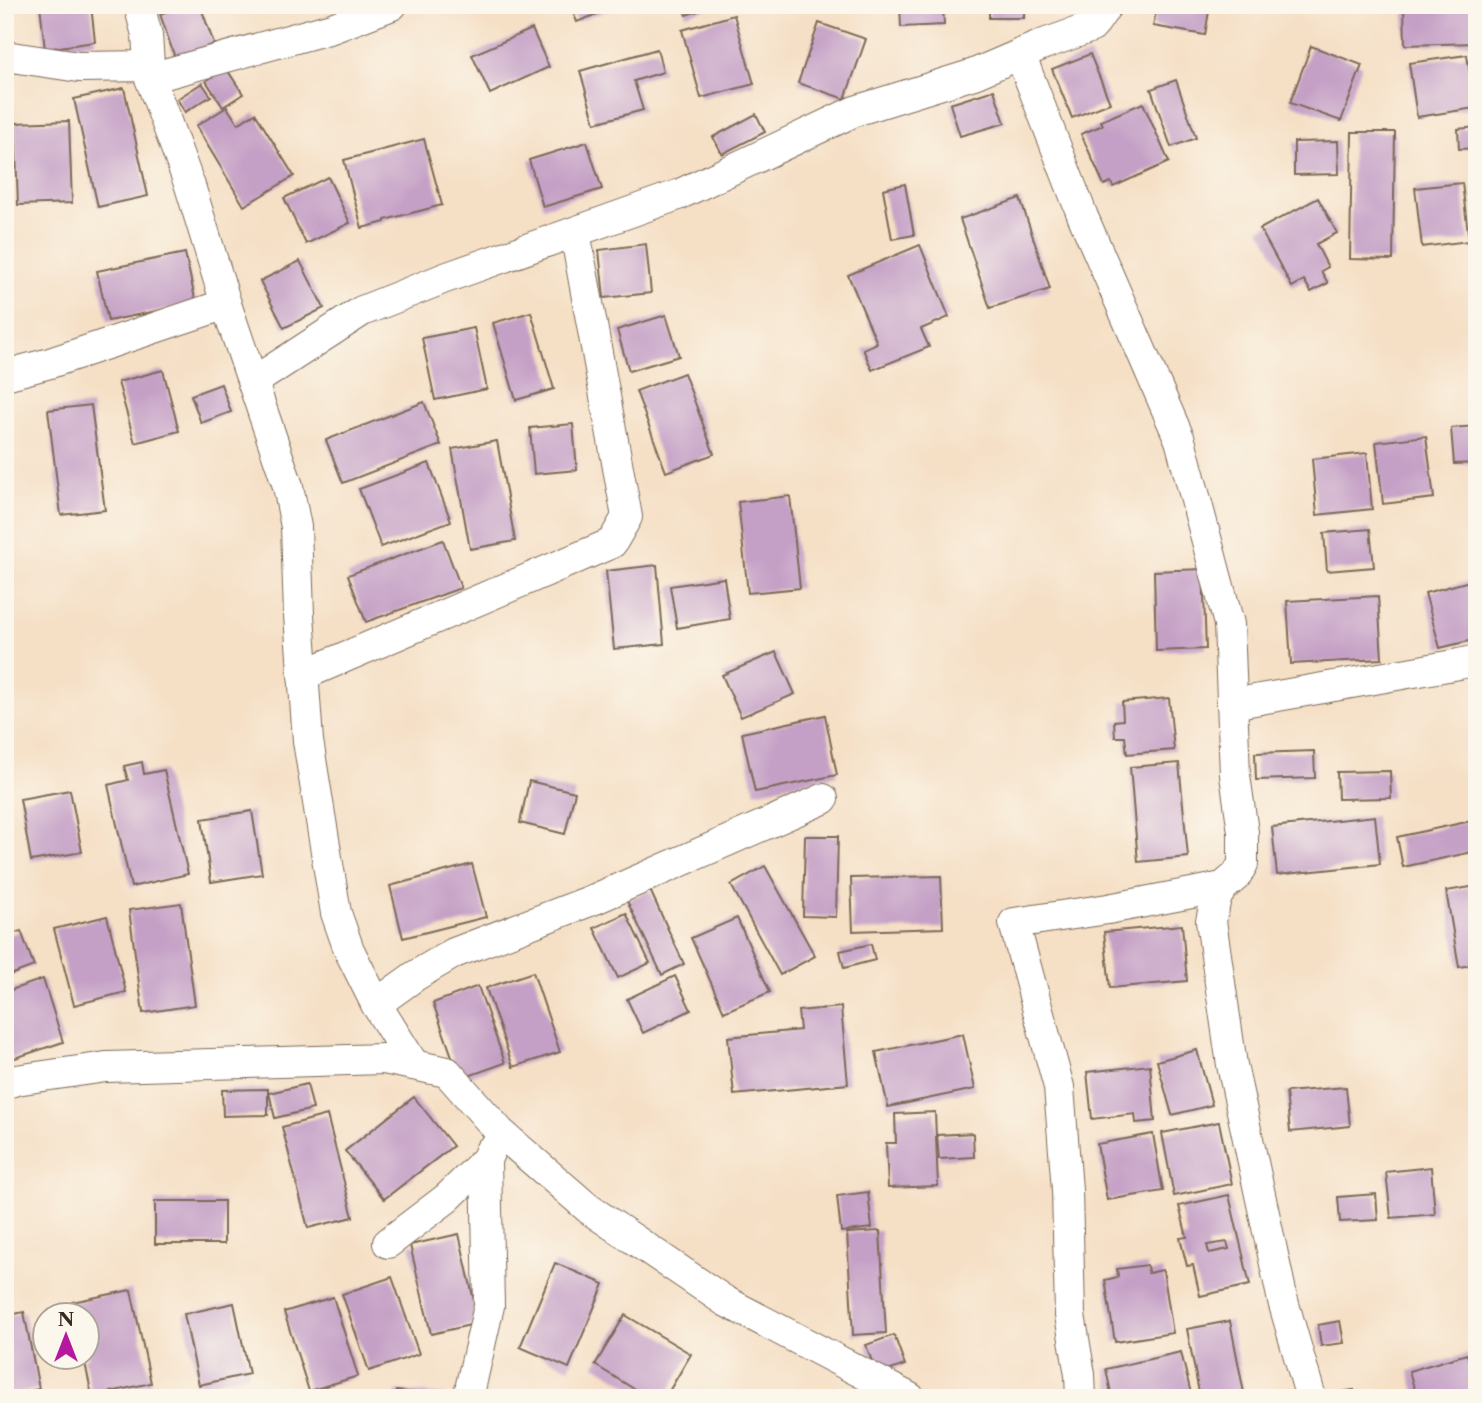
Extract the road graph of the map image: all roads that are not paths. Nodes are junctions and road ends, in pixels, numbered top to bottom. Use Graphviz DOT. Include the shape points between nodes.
graph roads {
  1 [pos="139,5"];
  2 [pos="392,5"];
  3 [pos="1105,6"];
  4 [pos="1020,54"];
  5 [pos="5,56"];
  6 [pos="150,72"];
  7 [pos="575,232"];
  8 [pos="226,304"];
  9 [pos="5,375"];
  10 [pos="253,382"];
  11 [pos="1477,660"];
  12 [pos="303,675"];
  13 [pos="1232,704"];
  14 [pos="823,799"];
  15 [pos="1223,887"];
  16 [pos="380,1010"];
  17 [pos="384,1059"];
  18 [pos="414,1065"];
  19 [pos="9,1079"];
  20 [pos="500,1132"];
  21 [pos="486,1160"];
  22 [pos="388,1244"];
  23 [pos="873,1388"];
  24 [pos="468,1398"];
  25 [pos="910,1398"];
  26 [pos="1081,1398"];
  27 [pos="1311,1398"];
  1 -- 6 [label="street"];
  2 -- 6 [label="street" via="332,28"];
  3 -- 4 [label="street" via="1093,27"];
  4 -- 7 [label="street" via="974,74 855,111 678,195"];
  4 -- 13 [label="street" via="1083,216 1180,440 1229,624"];
  5 -- 6 [label="street"];
  6 -- 8 [label="street"];
  7 -- 10 [label="street" via="362,312"];
  7 -- 12 [label="street" via="627,517 612,543"];
  8 -- 9 [label="street"];
  8 -- 10 [label="street"];
  10 -- 12 [label="street" via="288,486 296,527"];
  11 -- 13 [label="street"];
  12 -- 16 [label="street" via="308,741 336,913"];
  13 -- 15 [label="street" via="1243,863 1237,876"];
  14 -- 16 [label="street" via="595,899 454,954 415,976"];
  15 -- 26 [label="street" via="1014,923 1059,1087 1070,1315"];
  15 -- 27 [label="street" via="1211,921 1232,1065 1283,1301"];
  16 -- 17 [label="street"];
  16 -- 18 [label="street"];
  17 -- 18 [label="street"];
  17 -- 19 [label="street" via="106,1067"];
  18 -- 20 [label="street" via="447,1072"];
  20 -- 21 [label="street"];
  20 -- 23 [label="street" via="589,1209 725,1301"];
  21 -- 22 [label="street"];
  21 -- 24 [label="street" via="489,1306"];
  23 -- 25 [label="street"];
}
